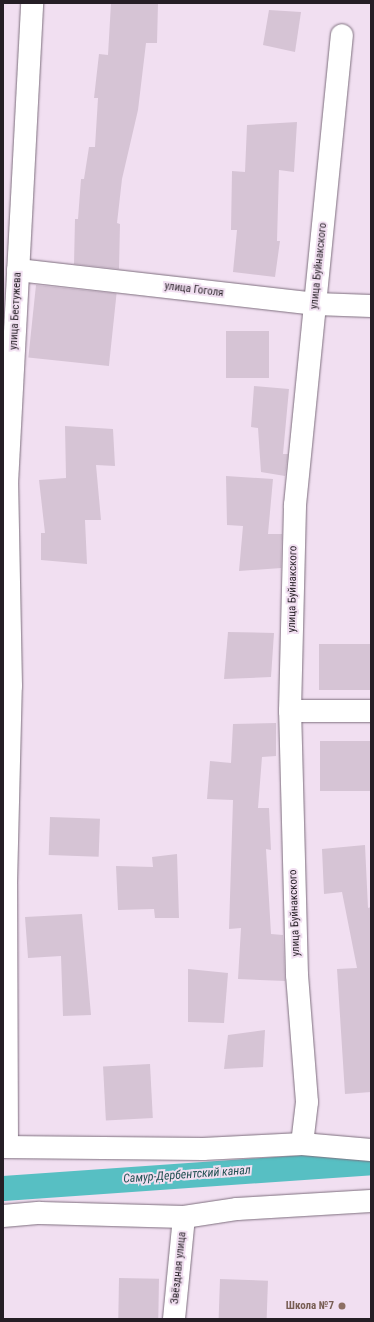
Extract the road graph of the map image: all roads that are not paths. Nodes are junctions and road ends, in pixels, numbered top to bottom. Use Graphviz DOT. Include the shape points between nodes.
graph roads {
  1 [pos="32,3"];
  2 [pos="342,35"];
  3 [pos="18,270"];
  4 [pos="316,304"];
  5 [pos="371,306"];
  6 [pos="290,711"];
  7 [pos="371,711"];
  8 [pos="302,1144"];
  9 [pos="5,1147"];
  10 [pos="371,1150"];
  11 [pos="371,1201"];
  12 [pos="3,1216"];
  13 [pos="184,1217"];
  14 [pos="174,1319"];
  1 -- 3 [label="street, улица Бестужева"];
  2 -- 4 [label="street, улица Буйнакского"];
  3 -- 4 [label="street, улица Гоголя"];
  3 -- 9 [label="street, улица Бестужева" via="7,484 11,686 6,884"];
  4 -- 5 [label="street, улица Гоголя"];
  4 -- 6 [label="street, улица Буйнакского" via="295,505"];
  6 -- 7 [label="street"];
  6 -- 8 [label="street, улица Буйнакского" via="297,967 307,1102"];
  8 -- 9 [label="street" via="203,1149"];
  8 -- 10 [label="street"];
  11 -- 13 [label="street" via="237,1209"];
  12 -- 13 [label="street" via="40,1213"];
  13 -- 14 [label="street, Звёздная улица"];
}
